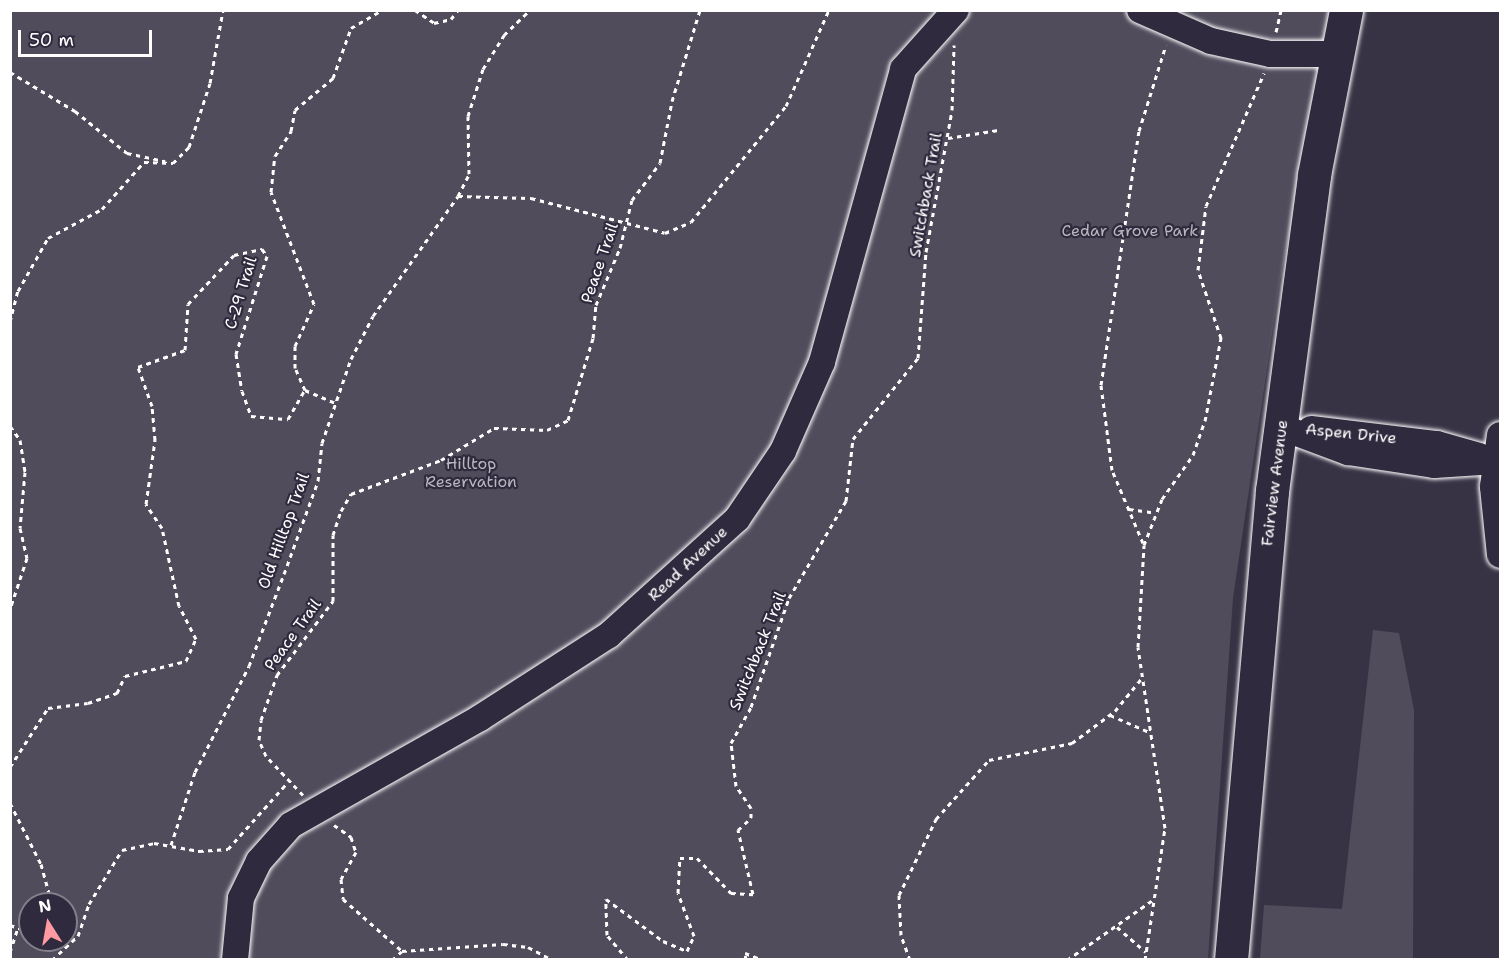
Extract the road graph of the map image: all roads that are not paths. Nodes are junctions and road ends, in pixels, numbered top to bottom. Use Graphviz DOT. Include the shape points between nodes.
graph roads {
  1 [pos="1140,10"];
  2 [pos="1346,10"];
  3 [pos="955,22"];
  4 [pos="1338,54"];
  5 [pos="1281,427"];
  6 [pos="1500,435"];
  7 [pos="1496,461"];
  8 [pos="1500,555"];
  9 [pos="235,960"];
  10 [pos="1231,960"];
  1 -- 4 [label="street" via="1211,41 1270,54"];
  2 -- 4 [label="main road, Fairview Avenue"];
  3 -- 9 [label="street, Read Avenue" via="903,69 822,362 783,451 737,519 609,635 480,718 291,825 259,861 241,898"];
  4 -- 5 [label="main road, Fairview Avenue" via="1314,175"];
  5 -- 7 [label="street, Aspen Drive" via="1437,444"];
  5 -- 10 [label="main road, Fairview Avenue"];
  6 -- 7 [label="street"];
  7 -- 8 [label="street" via="1495,532"];
}
